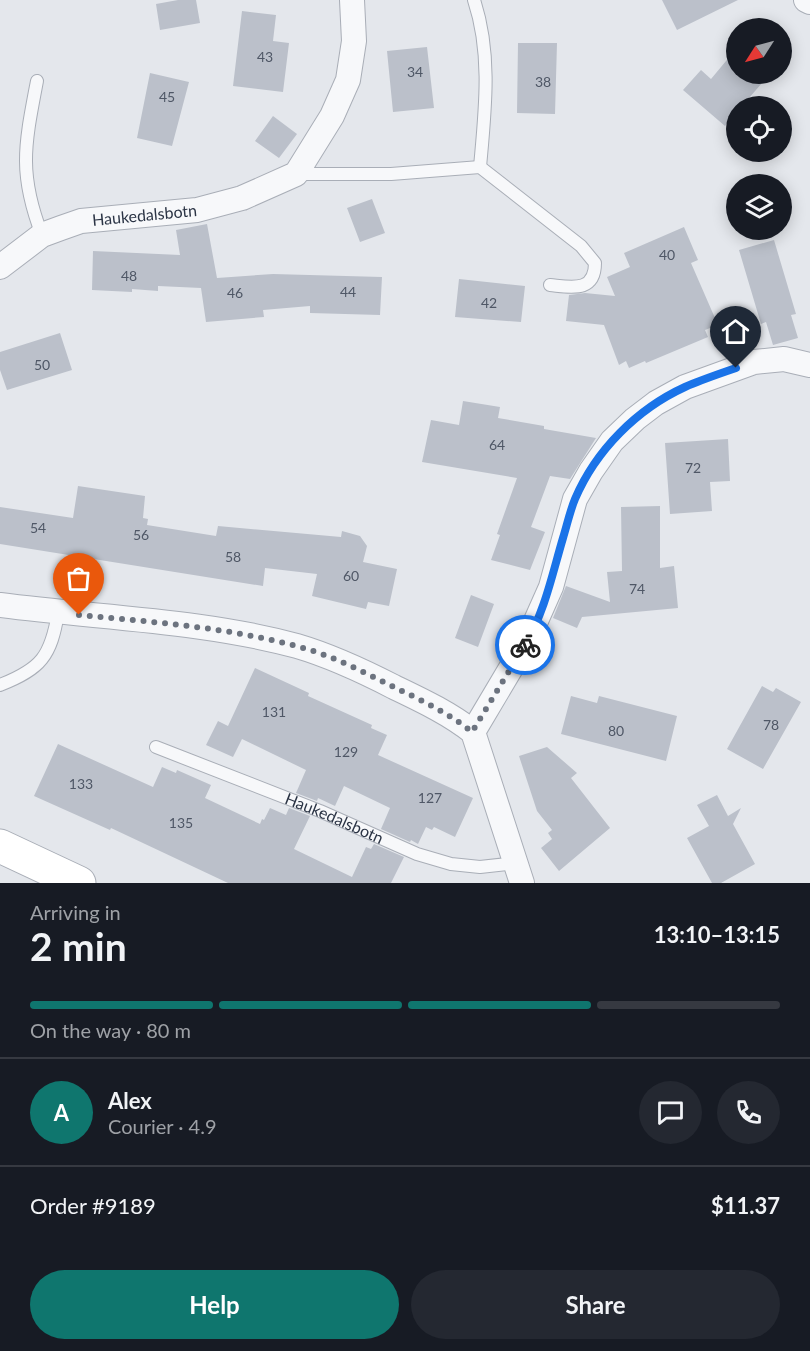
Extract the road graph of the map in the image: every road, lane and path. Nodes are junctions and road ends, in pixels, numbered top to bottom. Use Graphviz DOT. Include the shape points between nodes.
graph roads {
  1 [pos="352,0"];
  2 [pos="474,0"];
  3 [pos="37,81"];
  4 [pos="480,167"];
  5 [pos="296,174"];
  6 [pos="42,235"];
  7 [pos="0,267"];
  8 [pos="550,285"];
  9 [pos="810,364"];
  10 [pos="0,605"];
  11 [pos="58,613"];
  12 [pos="0,685"];
  13 [pos="472,732"];
  14 [pos="156,747"];
  15 [pos="0,846"];
  16 [pos="519,873"];
  17 [pos="79,883"];
  1 -- 5 [label="street" via="354,41 348,80 332,116"];
  2 -- 4 [label="lane" via="486,63"];
  3 -- 6 [label="lane" via="25,170 32,209"];
  4 -- 5 [label="lane, Haukedalsbotn" via="391,174"];
  4 -- 8 [label="lane" via="581,246 595,263 594,276 584,285"];
  5 -- 6 [label="street, Haukedalsbotn" via="242,198 197,210 81,222"];
  6 -- 7 [label="street, Haukedalsbotn"];
  9 -- 13 [label="street" via="784,359 754,362 685,387 656,403 612,441 575,499 551,587 527,641"];
  10 -- 11 [label="street"];
  11 -- 12 [label="lane" via="54,639 45,657 24,675"];
  11 -- 13 [label="street" via="239,633 298,647 354,667 419,699"];
  13 -- 16 [label="street, Haukedalsbotn"];
  14 -- 16 [label="lane, Haukedalsbotn" via="417,854 451,864"];
  15 -- 17 [label="main road"];
}
